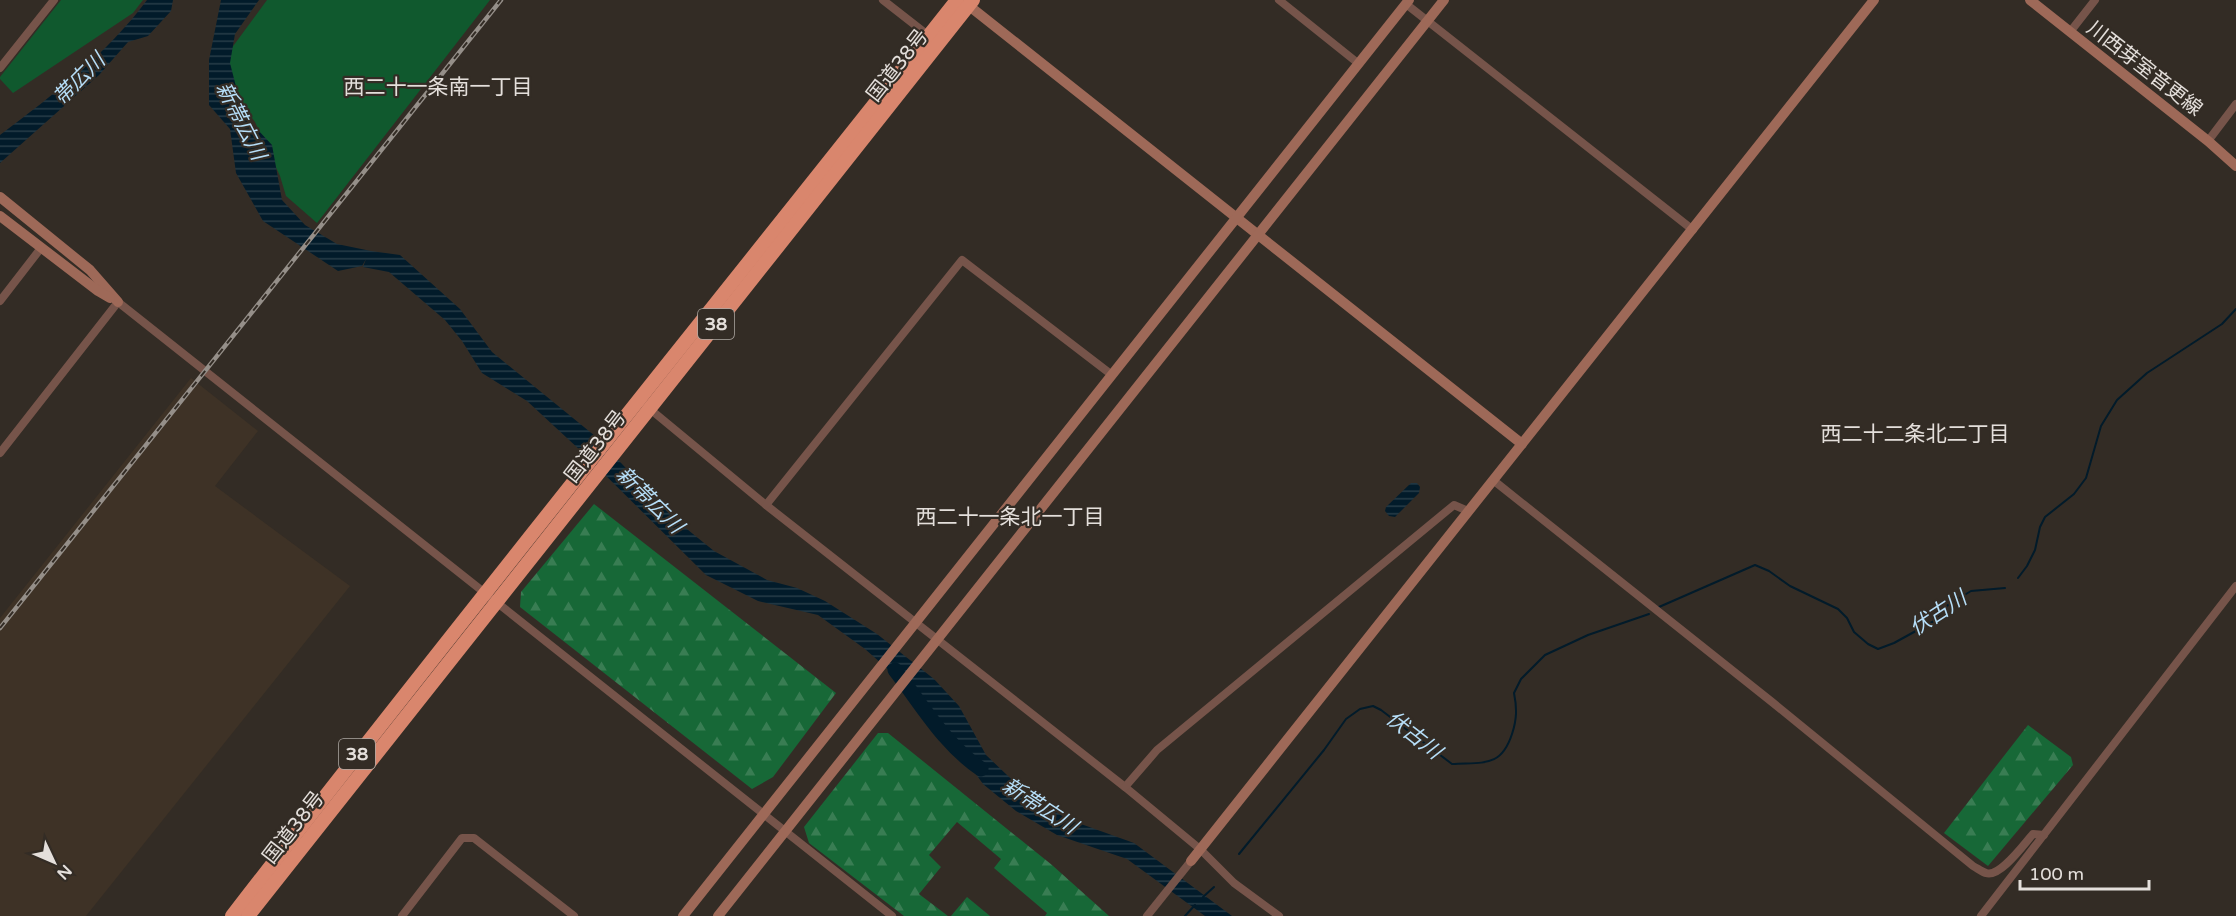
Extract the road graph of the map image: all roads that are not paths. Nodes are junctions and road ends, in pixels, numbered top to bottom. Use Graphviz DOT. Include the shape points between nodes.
graph roads {
  1 [pos="54,0"];
  2 [pos="883,0"];
  3 [pos="1279,0"];
  4 [pos="1444,0"];
  5 [pos="1874,0"];
  6 [pos="2030,0"];
  7 [pos="2095,0"];
  8 [pos="965,1"];
  9 [pos="1408,2"];
  10 [pos="1427,21"];
  11 [pos="2070,32"];
  12 [pos="934,40"];
  13 [pos="1359,64"];
  14 [pos="0,68"];
  15 [pos="2236,104"];
  16 [pos="2208,141"];
  17 [pos="2236,166"];
  18 [pos="0,197"];
  19 [pos="0,216"];
  20 [pos="1237,217"];
  21 [pos="1693,230"];
  22 [pos="1259,235"];
  23 [pos="50,237"];
  24 [pos="41,248"];
  25 [pos="0,301"];
  26 [pos="118,302"];
  27 [pos="1112,375"];
  28 [pos="644,404"];
  29 [pos="1522,444"];
  30 [pos="0,453"];
  31 [pos="1493,480"];
  32 [pos="766,505"];
  33 [pos="1468,511"];
  34 [pos="2236,586"];
  35 [pos="490,597"];
  36 [pos="915,622"];
  37 [pos="938,639"];
  38 [pos="1125,787"];
  39 [pos="763,814"];
  40 [pos="785,831"];
  41 [pos="2044,835"];
  42 [pos="1200,849"];
  43 [pos="1191,861"];
  44 [pos="232,916"];
  45 [pos="248,916"];
  46 [pos="402,916"];
  47 [pos="574,916"];
  48 [pos="683,916"];
  49 [pos="718,916"];
  50 [pos="892,916"];
  51 [pos="1147,916"];
  52 [pos="1279,916"];
  53 [pos="1981,916"];
  1 -- 14 [label="street"];
  2 -- 12 [label="street"];
  3 -- 13 [label="street"];
  4 -- 10 [label="street"];
  5 -- 21 [label="street"];
  6 -- 11 [label="street, 川西芽室音更線"];
  7 -- 11 [label="street"];
  8 -- 12 [label="highway, 国道38号 / 38"];
  8 -- 20 [label="street"];
  9 -- 10 [label="street"];
  9 -- 13 [label="street"];
  10 -- 21 [label="street"];
  10 -- 22 [label="street"];
  11 -- 16 [label="street, 川西芽室音更線"];
  12 -- 28 [label="highway, 国道38号 / 38"];
  13 -- 20 [label="street"];
  15 -- 16 [label="street"];
  16 -- 17 [label="street, 川西芽室音更線"];
  18 -- 23 [label="street"];
  19 -- 24 [label="street"];
  20 -- 22 [label="street"];
  20 -- 27 [label="street"];
  21 -- 29 [label="street"];
  22 -- 29 [label="street"];
  22 -- 37 [label="street"];
  23 -- 24 [label="street"];
  23 -- 26 [label="street" via="90,270"];
  24 -- 25 [label="street"];
  24 -- 26 [label="street"];
  26 -- 30 [label="street"];
  26 -- 35 [label="street"];
  27 -- 32 [label="street" via="962,260"];
  27 -- 36 [label="street"];
  28 -- 32 [label="street"];
  28 -- 35 [label="highway, 国道38号 / 38"];
  29 -- 31 [label="street"];
  31 -- 33 [label="street"];
  31 -- 41 [label="street" via="1973,866 1993,874 2033,834"];
  32 -- 36 [label="street"];
  33 -- 38 [label="street" via="1454,505 1157,750"];
  33 -- 42 [label="street"];
  34 -- 41 [label="street"];
  35 -- 39 [label="street"];
  35 -- 44 [label="highway, 国道38号 / 38" via="431,659"];
  35 -- 45 [label="highway, 国道38号 / 38"];
  36 -- 37 [label="street"];
  36 -- 39 [label="street"];
  37 -- 38 [label="street"];
  37 -- 40 [label="street"];
  38 -- 42 [label="street"];
  39 -- 40 [label="street"];
  39 -- 48 [label="street"];
  40 -- 49 [label="street"];
  40 -- 50 [label="street"];
  41 -- 53 [label="street"];
  42 -- 43 [label="street"];
  42 -- 52 [label="street" via="1234,883"];
  43 -- 51 [label="street"];
  46 -- 47 [label="street" via="462,838 474,838"];
}
